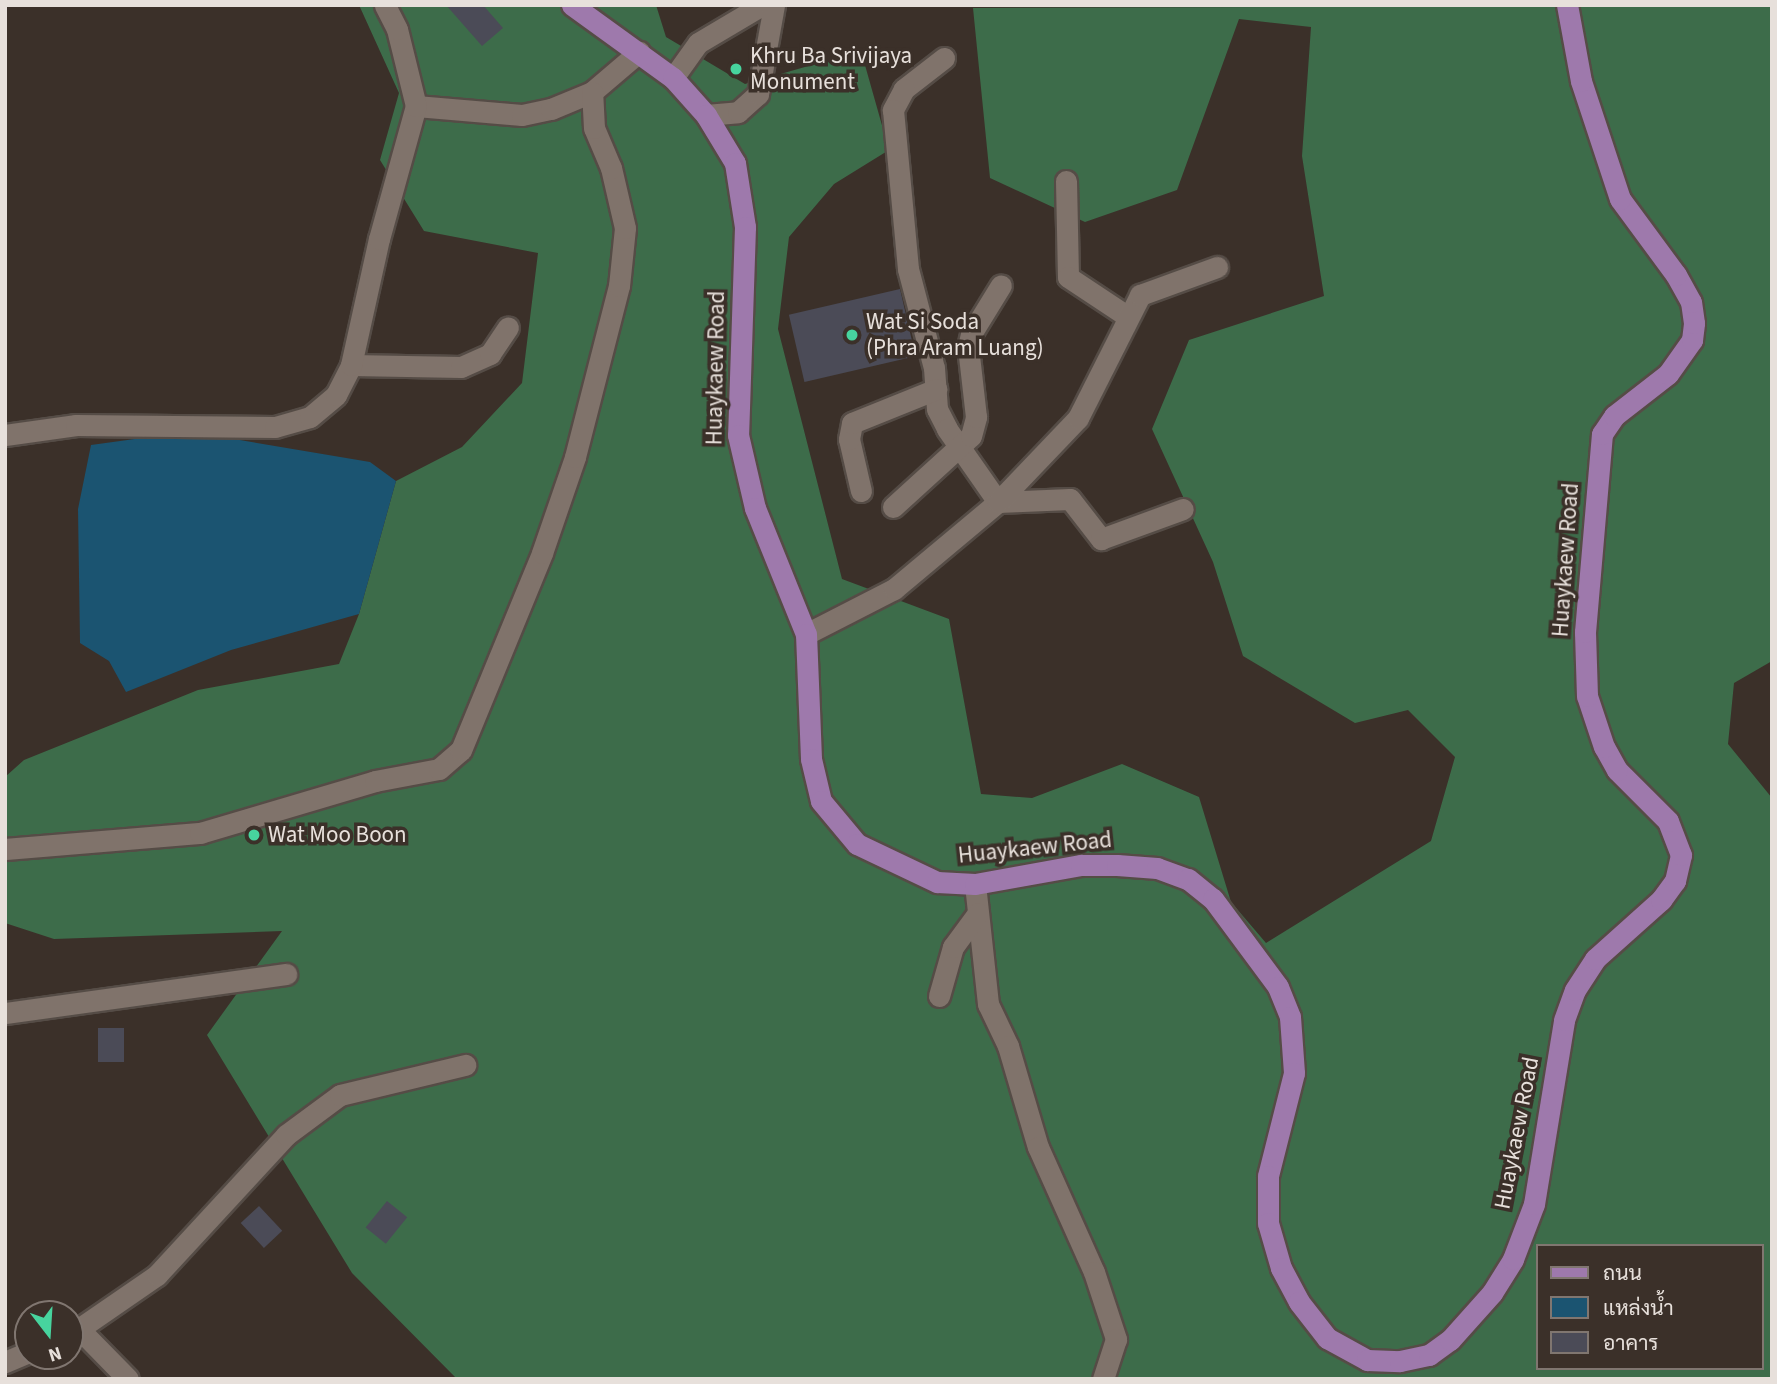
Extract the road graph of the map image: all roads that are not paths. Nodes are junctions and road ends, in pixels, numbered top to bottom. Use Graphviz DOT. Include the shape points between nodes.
graph roads {
  1 [pos="385,5"];
  2 [pos="572,5"];
  3 [pos="762,5"];
  4 [pos="774,5"];
  5 [pos="1567,5"];
  6 [pos="639,52"];
  7 [pos="944,58"];
  8 [pos="673,78"];
  9 [pos="592,92"];
  10 [pos="416,106"];
  11 [pos="706,115"];
  12 [pos="1066,181"];
  13 [pos="1217,267"];
  14 [pos="1001,285"];
  15 [pos="1127,316"];
  16 [pos="508,327"];
  17 [pos="351,365"];
  18 [pos="936,389"];
  19 [pos="5,435"];
  20 [pos="962,448"];
  21 [pos="861,491"];
  22 [pos="998,502"];
  23 [pos="893,507"];
  24 [pos="1182,509"];
  25 [pos="806,634"];
  26 [pos="5,849"];
  27 [pos="975,884"];
  28 [pos="978,913"];
  29 [pos="286,974"];
  30 [pos="939,996"];
  31 [pos="5,1013"];
  32 [pos="465,1065"];
  33 [pos="84,1327"];
  34 [pos="84,1340"];
  35 [pos="128,1379"];
  36 [pos="1103,1379"];
  1 -- 10 [label="street" via="397,29"];
  2 -- 6 [label="main road, Huaykaew Road"];
  3 -- 8 [label="street" via="698,43"];
  4 -- 11 [label="street" via="758,94 738,112"];
  5 -- 27 [label="main road, Huaykaew Road" via="1581,81 1620,199 1676,275 1691,302 1694,323 1692,340 1668,374 1614,416 1602,434 1585,632 1587,696 1604,747 1617,770 1668,821 1681,855 1675,881 1661,900 1595,959 1575,989 1564,1020 1534,1204 1513,1259 1467,1323 1429,1355 1400,1361 1367,1360 1327,1338 1299,1302 1281,1268 1268,1223 1268,1176 1294,1073 1290,1017 1278,987 1213,899 1188,879 1157,869 1117,865 1081,865"];
  6 -- 8 [label="main road, Huaykaew Road"];
  6 -- 9 [label="street"];
  7 -- 18 [label="street" via="904,89 893,110 908,269"];
  8 -- 11 [label="main road, Huaykaew Road"];
  9 -- 10 [label="street" via="522,116"];
  9 -- 26 [label="street" via="594,128 611,168 625,228 619,286 575,457 542,554 461,750 439,769 375,781 200,833"];
  10 -- 17 [label="street" via="379,239"];
  11 -- 25 [label="main road, Huaykaew Road" via="735,163 745,227 738,435 744,476"];
  12 -- 15 [label="street" via="1068,277"];
  13 -- 15 [label="street" via="1140,295"];
  14 -- 20 [label="street" via="971,334 968,364 976,422"];
  15 -- 22 [label="street" via="1078,418"];
  16 -- 17 [label="street" via="490,354 461,367"];
  17 -- 19 [label="street" via="336,395 310,417 275,427 76,425"];
  18 -- 20 [label="street" via="937,409"];
  18 -- 21 [label="street" via="852,423 849,439"];
  20 -- 22 [label="street"];
  20 -- 23 [label="street"];
  22 -- 24 [label="street" via="1070,499 1098,537 1105,539"];
  22 -- 25 [label="street" via="894,589"];
  25 -- 27 [label="main road, Huaykaew Road" via="811,759 821,801 836,824 857,844 906,871 937,882"];
  27 -- 28 [label="street"];
  28 -- 30 [label="street" via="953,947"];
  28 -- 36 [label="street" via="988,1004 1008,1046 1038,1147 1094,1272 1116,1339"];
  29 -- 31 [label="street"];
  32 -- 33 [label="street" via="340,1095 286,1135 157,1275"];
  34 -- 35 [label="street"];
}
